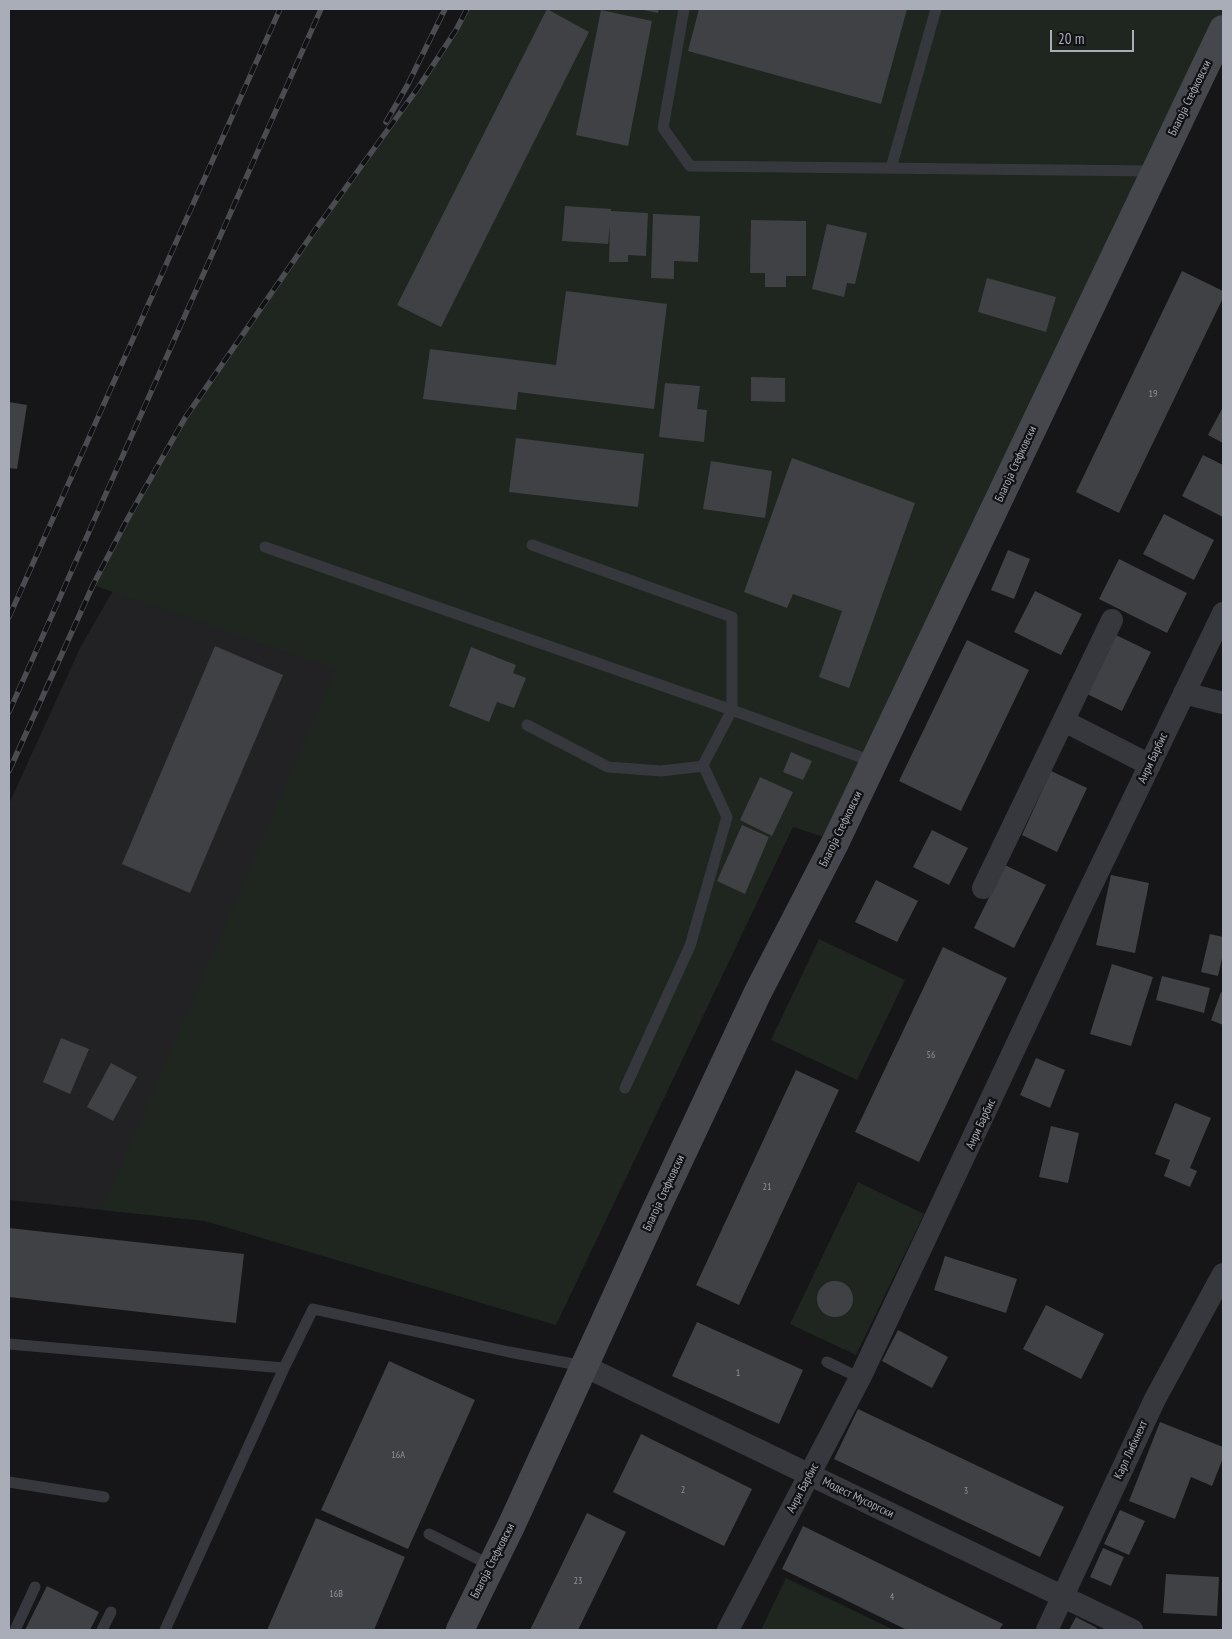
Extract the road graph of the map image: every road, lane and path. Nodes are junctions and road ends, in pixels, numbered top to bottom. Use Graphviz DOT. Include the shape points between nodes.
graph roads {
  1 [pos="684,9"];
  2 [pos="936,9"];
  3 [pos="1223,29"];
  4 [pos="891,168"];
  5 [pos="1155,171"];
  6 [pos="532,545"];
  7 [pos="266,546"];
  8 [pos="1223,613"];
  9 [pos="1112,620"];
  10 [pos="1184,692"];
  11 [pos="1223,703"];
  12 [pos="732,710"];
  13 [pos="1064,721"];
  14 [pos="527,725"];
  15 [pos="874,762"];
  16 [pos="1150,765"];
  17 [pos="704,766"];
  18 [pos="983,888"];
  19 [pos="625,1088"];
  20 [pos="1223,1274"];
  21 [pos="9,1344"];
  22 [pos="827,1362"];
  23 [pos="584,1366"];
  24 [pos="284,1368"];
  25 [pos="860,1378"];
  26 [pos="810,1475"];
  27 [pos="9,1482"];
  28 [pos="104,1497"];
  29 [pos="429,1534"];
  30 [pos="490,1565"];
  31 [pos="35,1587"];
  32 [pos="1064,1597"];
  33 [pos="111,1612"];
  34 [pos="15,1630"];
  35 [pos="102,1630"];
  36 [pos="165,1630"];
  37 [pos="460,1630"];
  38 [pos="728,1630"];
  39 [pos="1047,1630"];
  40 [pos="1132,1630"];
  1 -- 4 [label="lane" via="663,128 690,166"];
  2 -- 4 [label="lane"];
  3 -- 5 [label="main road, Благоја Стефковски"];
  4 -- 5 [label="lane"];
  5 -- 15 [label="main road, Благоја Стефковски"];
  6 -- 12 [label="lane" via="732,617"];
  7 -- 12 [label="lane"];
  8 -- 10 [label="street, Анри Барбис"];
  9 -- 13 [label="street"];
  10 -- 11 [label="street"];
  10 -- 16 [label="street, Анри Барбис"];
  12 -- 15 [label="lane"];
  12 -- 17 [label="lane"];
  13 -- 16 [label="street"];
  13 -- 18 [label="street"];
  14 -- 17 [label="lane" via="608,767 661,771"];
  15 -- 23 [label="main road, Благоја Стефковски" via="758,992"];
  16 -- 25 [label="street, Анри Барбис" via="938,1197"];
  17 -- 19 [label="lane" via="726,817 690,946"];
  20 -- 32 [label="street, Карл Либкнехт" via="1155,1399"];
  21 -- 24 [label="lane"];
  22 -- 25 [label="lane"];
  23 -- 24 [label="lane" via="313,1309"];
  23 -- 26 [label="street, Модест Мусоргски"];
  23 -- 30 [label="main road, Благоја Стефковски"];
  24 -- 36 [label="lane"];
  25 -- 26 [label="street, Анри Барбис"];
  26 -- 32 [label="street, Модест Мусоргски"];
  26 -- 38 [label="street, Анри Барбис"];
  27 -- 28 [label="lane"];
  29 -- 30 [label="lane"];
  30 -- 37 [label="main road, Благоја Стефковски"];
  31 -- 34 [label="lane"];
  32 -- 39 [label="street, Карл Либкнехт"];
  32 -- 40 [label="street, Модест Мусоргски"];
  33 -- 35 [label="lane"];
}
